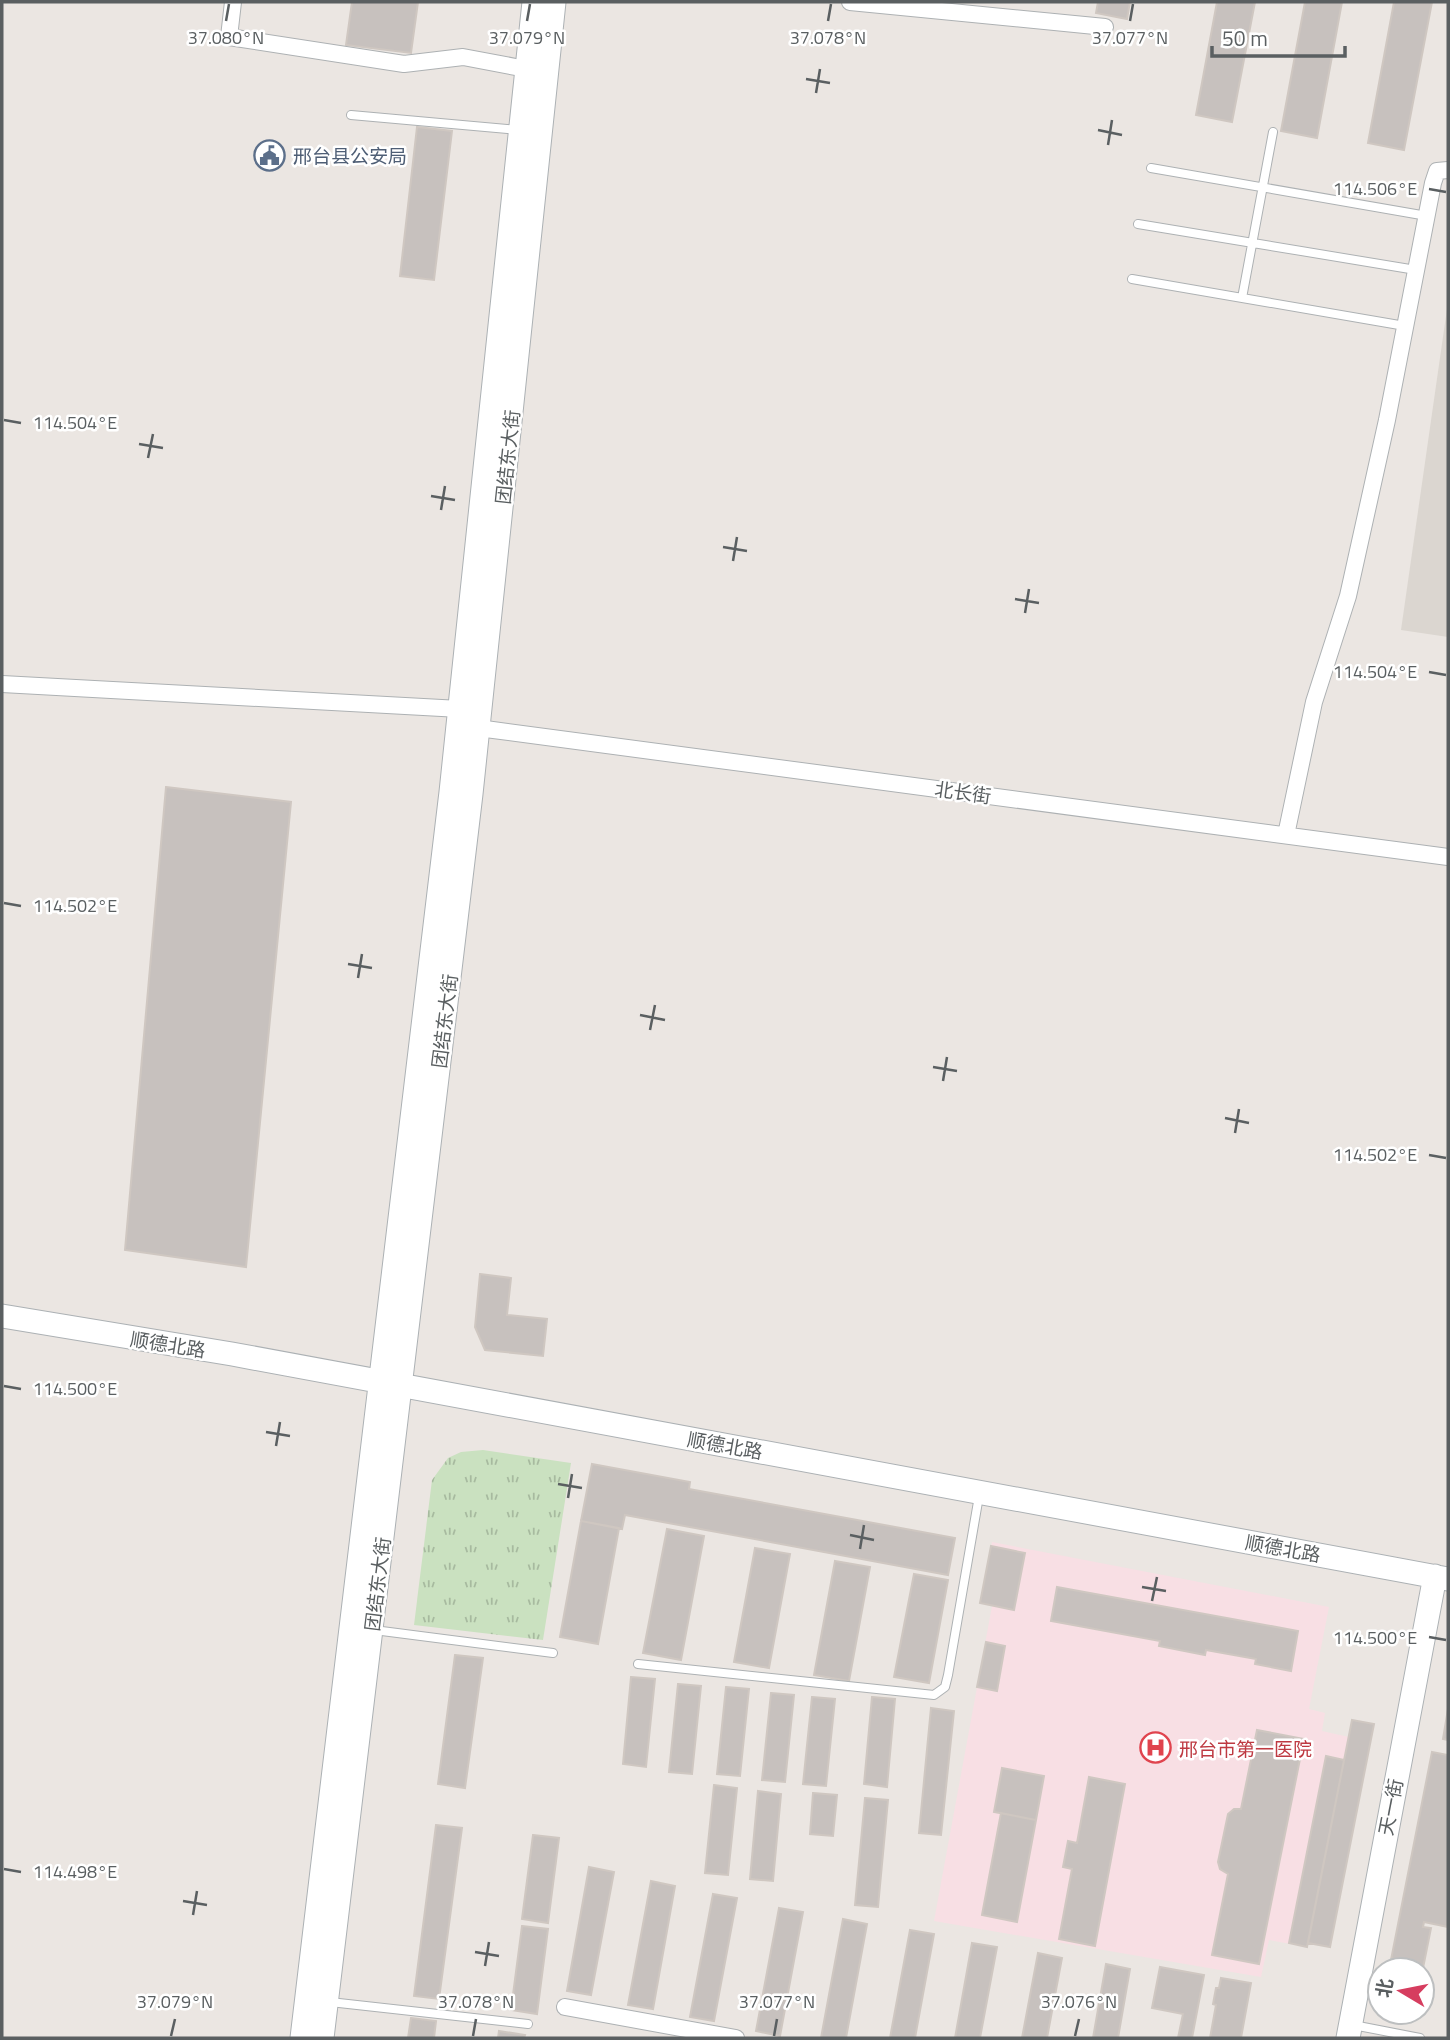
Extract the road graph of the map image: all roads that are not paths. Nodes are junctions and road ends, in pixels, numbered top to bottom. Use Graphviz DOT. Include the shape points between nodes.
graph roads {
  1 [pos="233,2"];
  2 [pos="534,2"];
  3 [pos="554,2"];
  4 [pos="850,2"];
  5 [pos="1105,27"];
  6 [pos="521,68"];
  7 [pos="351,115"];
  8 [pos="520,130"];
  9 [pos="1273,132"];
  10 [pos="1151,168"];
  11 [pos="1448,170"];
  12 [pos="1262,188"];
  13 [pos="1427,216"];
  14 [pos="1138,223"];
  15 [pos="1252,243"];
  16 [pos="1416,270"];
  17 [pos="1132,279"];
  18 [pos="1242,298"];
  19 [pos="1405,326"];
  20 [pos="2,684"];
  21 [pos="460,709"];
  22 [pos="478,728"];
  23 [pos="1286,835"];
  24 [pos="1448,857"];
  25 [pos="2,1316"];
  26 [pos="390,1384"];
  27 [pos="980,1492"];
  28 [pos="1442,1577"];
  29 [pos="371,1629"];
  30 [pos="554,1653"];
  31 [pos="638,1664"];
  32 [pos="327,2001"];
  33 [pos="565,2007"];
  34 [pos="528,2024"];
  35 [pos="1349,2031"];
  36 [pos="706,2036"];
  37 [pos="302,2038"];
  38 [pos="322,2038"];
  39 [pos="736,2038"];
  40 [pos="1420,2038"];
  1 -- 6 [label="street" via="229,37 404,64 463,57"];
  2 -- 8 [label="main road, 团结东大街"];
  3 -- 22 [label="main road, 团结东大街"];
  4 -- 5 [label="street"];
  7 -- 8 [label="lane"];
  8 -- 21 [label="main road, 团结东大街"];
  9 -- 12 [label="lane"];
  10 -- 12 [label="lane"];
  11 -- 13 [label="street" via="1437,171"];
  12 -- 13 [label="lane"];
  12 -- 15 [label="lane"];
  13 -- 16 [label="street"];
  14 -- 15 [label="lane"];
  15 -- 16 [label="lane"];
  15 -- 18 [label="lane"];
  16 -- 19 [label="street"];
  17 -- 18 [label="lane"];
  18 -- 19 [label="lane"];
  19 -- 23 [label="street" via="1348,596 1314,702"];
  20 -- 21 [label="street"];
  21 -- 26 [label="main road, 团结东大街"];
  22 -- 23 [label="street, 北长街"];
  22 -- 26 [label="main road, 团结东大街"];
  23 -- 24 [label="street, 北长街"];
  25 -- 26 [label="main road, 顺德北路"];
  26 -- 27 [label="main road, 顺德北路"];
  26 -- 29 [label="main road, 团结东大街"];
  26 -- 37 [label="main road, 团结东大街"];
  27 -- 28 [label="main road, 顺德北路"];
  27 -- 31 [label="lane" via="948,1675 945,1687 934,1695"];
  28 -- 35 [label="main road, 天一街"];
  29 -- 30 [label="lane"];
  29 -- 32 [label="main road, 团结东大街"];
  32 -- 34 [label="lane"];
  32 -- 38 [label="main road, 团结东大街"];
  33 -- 36 [label="street"];
  35 -- 40 [label="lane"];
  36 -- 39 [label="street"];
}
